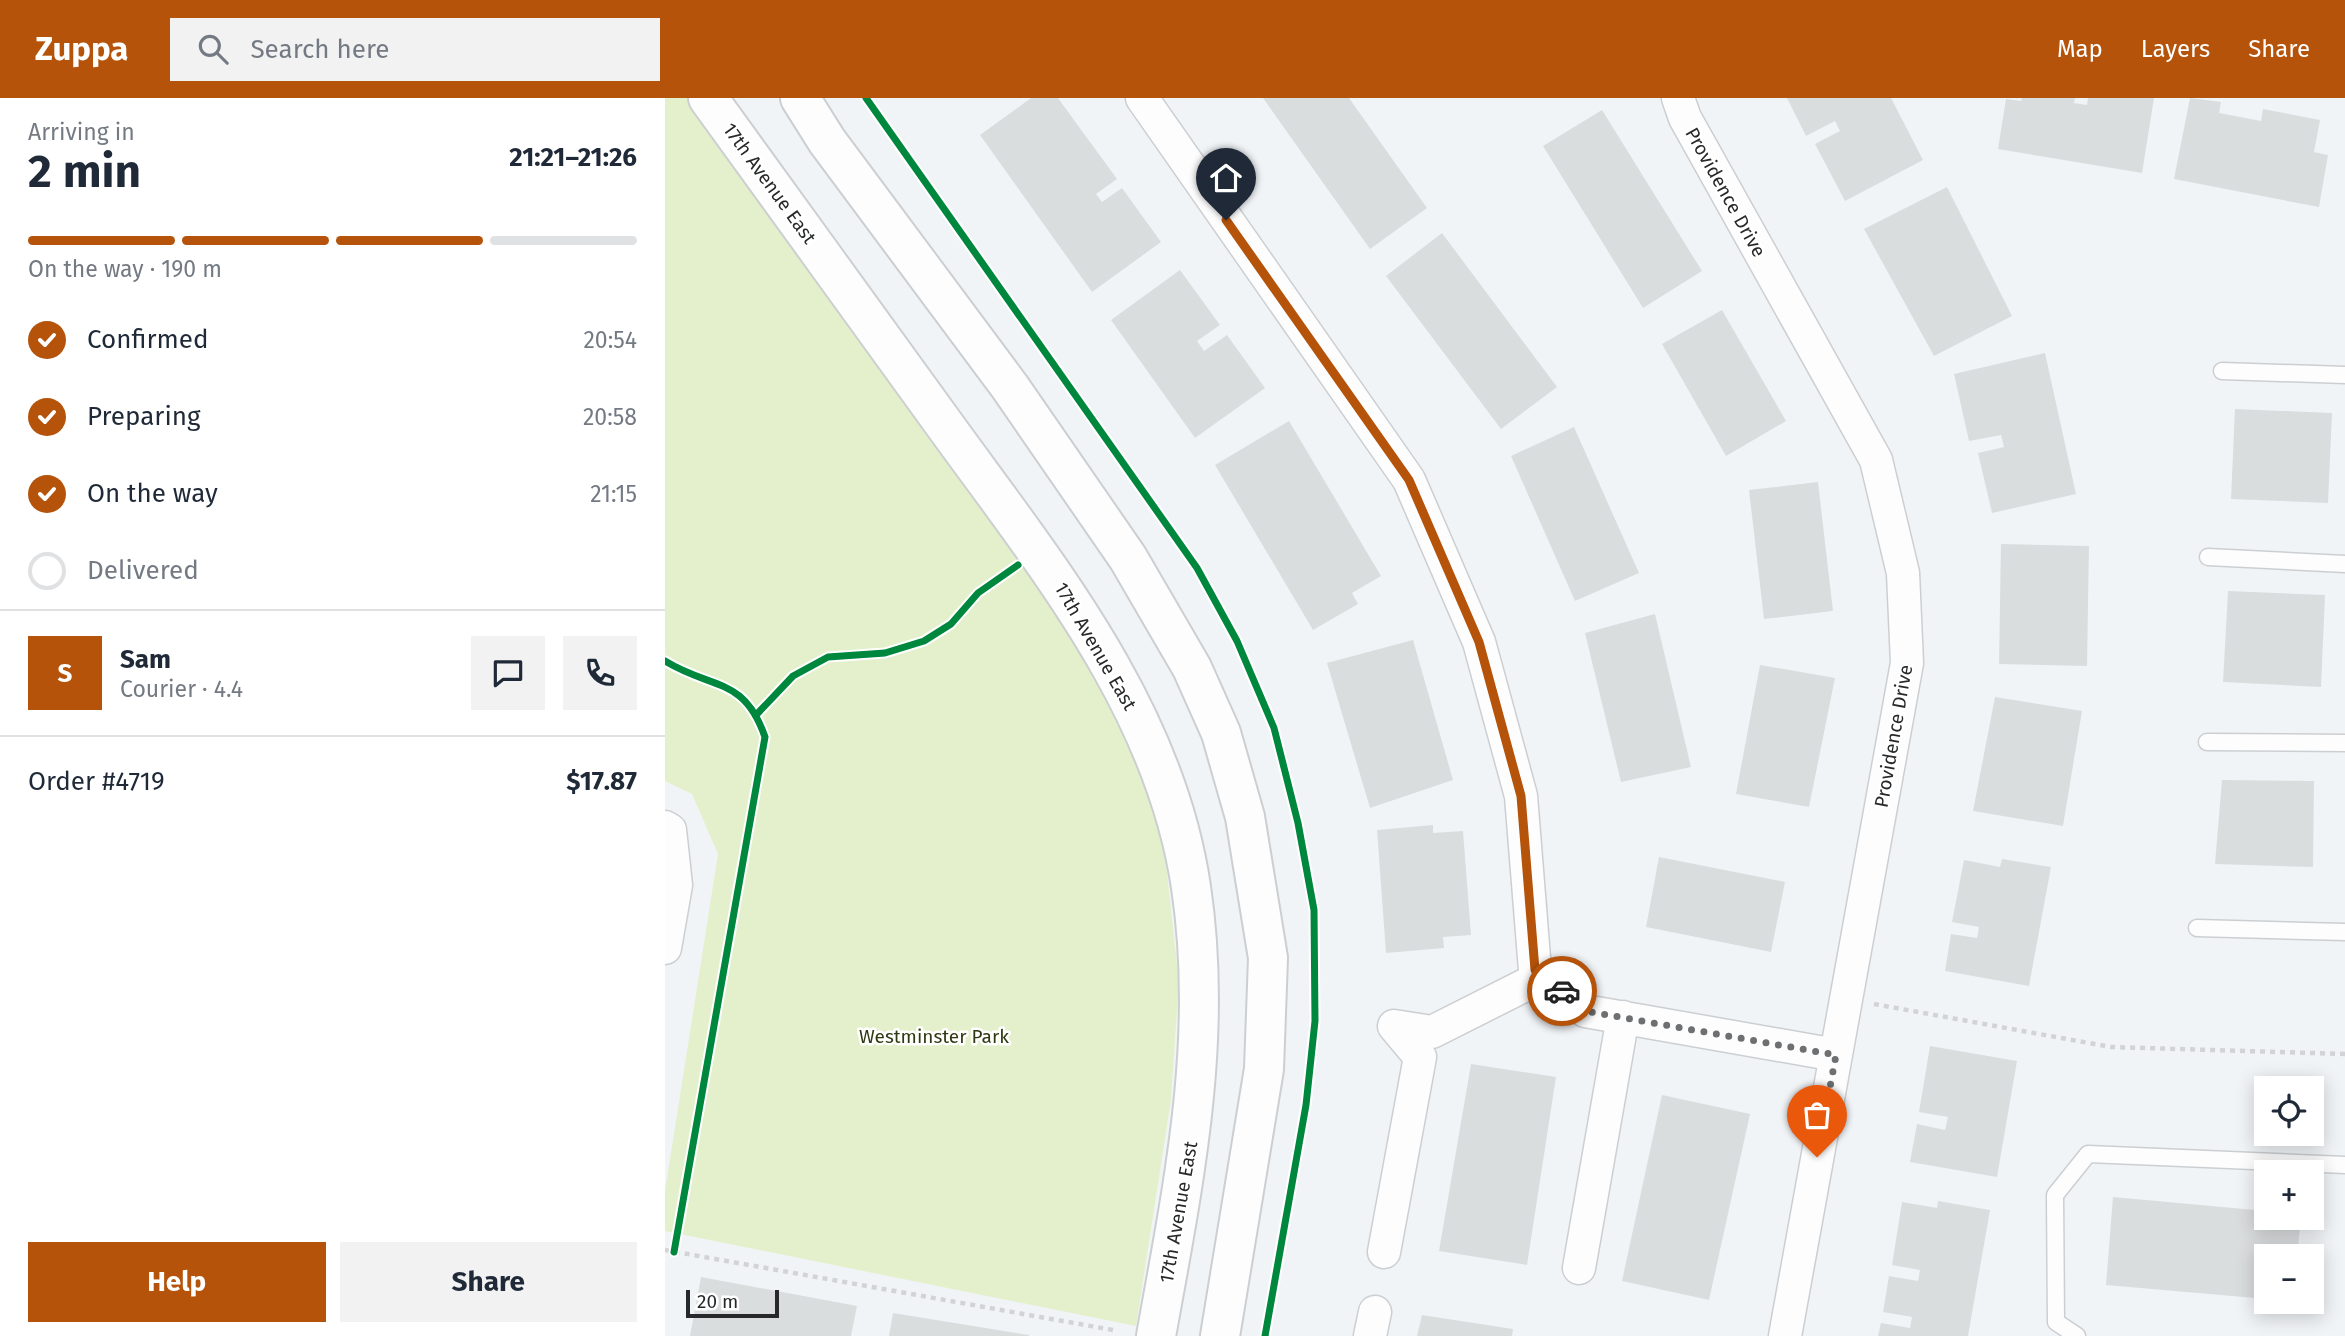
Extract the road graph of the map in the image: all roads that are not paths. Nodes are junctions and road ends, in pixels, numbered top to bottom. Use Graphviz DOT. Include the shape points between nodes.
graph roads {
  1 [pos="708,98"];
  2 [pos="800,98"];
  3 [pos="1142,98"];
  4 [pos="1678,98"];
  5 [pos="2222,371"];
  6 [pos="2345,375"];
  7 [pos="2208,557"];
  8 [pos="2345,564"];
  9 [pos="2207,742"];
  10 [pos="2345,743"];
  11 [pos="667,828"];
  12 [pos="2197,928"];
  13 [pos="2345,932"];
  14 [pos="665,948"];
  15 [pos="1543,976"];
  16 [pos="1623,1017"];
  17 [pos="1836,1055"];
  18 [pos="2345,1166"];
  19 [pos="1384,1252"];
  20 [pos="1579,1268"];
  21 [pos="1156,1336"];
  22 [pos="1220,1336"];
  23 [pos="1785,1336"];
  24 [pos="2077,1336"];
  1 -- 21 [label="street, 17th Avenue East" via="1071,598 1129,698 1171,801 1191,887 1201,1029 1189,1148"];
  2 -- 22 [label="street" via="1128,558 1192,668 1221,733 1245,817 1268,958 1264,1069"];
  3 -- 15 [label="street" via="1409,480 1479,642 1521,796 1535,970"];
  4 -- 17 [label="street, Providence Drive" via="1876,460 1903,573 1907,663"];
  5 -- 6 [label="lane"];
  7 -- 8 [label="lane"];
  9 -- 10 [label="lane"];
  11 -- 14 [label="street" via="676,885"];
  12 -- 13 [label="lane"];
  15 -- 16 [label="street" via="1585,1011"];
  15 -- 19 [label="street" via="1432,1032 1394,1026 1420,1057"];
  16 -- 17 [label="street"];
  16 -- 20 [label="street"];
  17 -- 23 [label="street, Providence Drive"];
  18 -- 24 [label="lane" via="2088,1154 2055,1195 2056,1322"];
}
